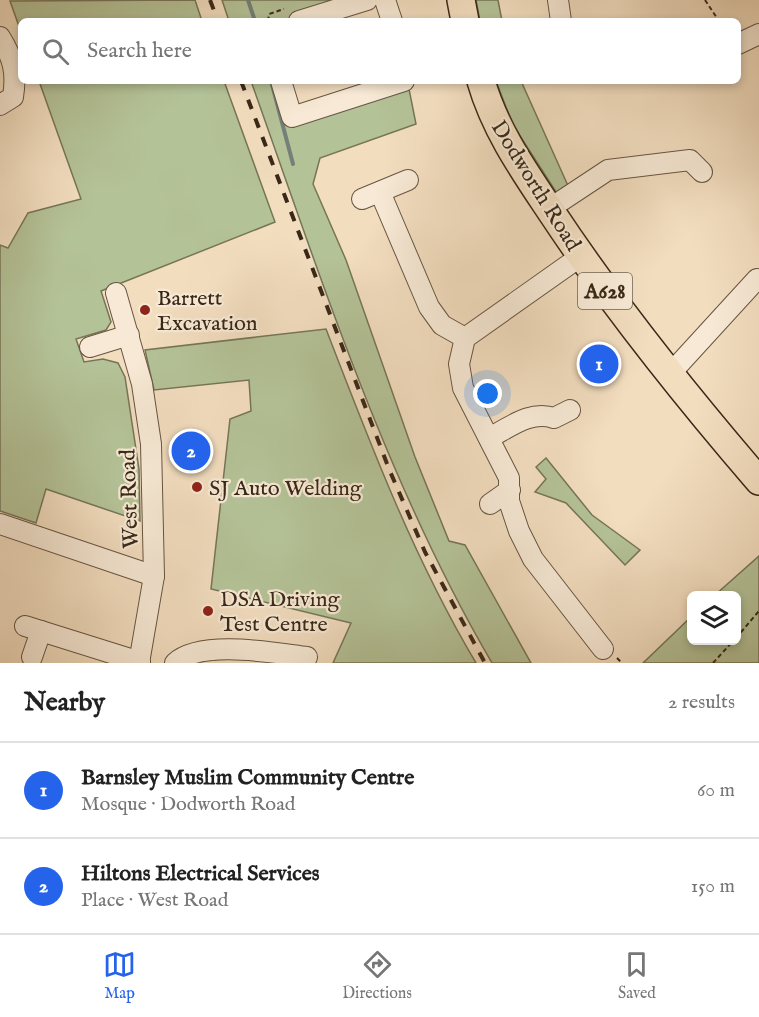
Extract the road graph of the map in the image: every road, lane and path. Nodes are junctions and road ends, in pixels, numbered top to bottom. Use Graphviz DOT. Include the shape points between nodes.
graph roads {
  1 [pos="367,0"];
  2 [pos="385,0"];
  3 [pos="558,0"];
  4 [pos="705,0"];
  5 [pos="292,15"];
  6 [pos="268,18"];
  7 [pos="391,18"];
  8 [pos="561,18"];
  9 [pos="717,18"];
  10 [pos="759,34"];
  11 [pos="0,37"];
  12 [pos="741,43"];
  13 [pos="282,84"];
  14 [pos="395,84"];
  15 [pos="482,84"];
  16 [pos="0,105"];
  17 [pos="702,172"];
  18 [pos="408,180"];
  19 [pos="380,192"];
  20 [pos="362,199"];
  21 [pos="549,209"];
  22 [pos="581,256"];
  23 [pos="757,279"];
  24 [pos="116,293"];
  25 [pos="129,335"];
  26 [pos="465,338"];
  27 [pos="90,347"];
  28 [pos="670,374"];
  29 [pos="570,410"];
  30 [pos="489,438"];
  31 [pos="759,481"];
  32 [pos="510,490"];
  33 [pos="490,504"];
  34 [pos="0,524"];
  35 [pos="154,576"];
  36 [pos="759,611"];
  37 [pos="741,632"];
  38 [pos="730,645"];
  39 [pos="603,649"];
  40 [pos="32,657"];
  41 [pos="307,657"];
  42 [pos="140,662"];
  43 [pos="175,663"];
  44 [pos="713,663"];
  1 -- 5 [label="street"];
  2 -- 7 [label="street"];
  3 -- 8 [label="street"];
  4 -- 9 [label="path"];
  5 -- 6 [label="path" via="269,14"];
  10 -- 12 [label="street"];
  11 -- 16 [label="street" via="12,56 16,75 14,97"];
  13 -- 14 [label="street" via="292,117"];
  15 -- 21 [label="highway, Dodworth Road / A628" via="507,143"];
  17 -- 21 [label="street" via="690,160 608,170"];
  18 -- 19 [label="street"];
  19 -- 20 [label="street"];
  19 -- 26 [label="street" via="429,307 442,325"];
  21 -- 22 [label="highway, Dodworth Road / A628"];
  22 -- 26 [label="street"];
  22 -- 28 [label="highway, Dodworth Road / A628"];
  23 -- 28 [label="street"];
  24 -- 25 [label="street, West Road"];
  25 -- 27 [label="street"];
  25 -- 35 [label="street, West Road" via="142,384 151,444"];
  26 -- 30 [label="street" via="459,364 463,388"];
  28 -- 31 [label="highway, Dodworth Road / A628"];
  29 -- 30 [label="street" via="554,418 541,413 532,416"];
  30 -- 32 [label="street" via="509,478"];
  32 -- 33 [label="street"];
  32 -- 39 [label="street" via="515,521 533,559"];
  34 -- 35 [label="street"];
  35 -- 42 [label="street, West Road"];
  36 -- 37 [label="path"];
  38 -- 44 [label="path"];
  40 -- 42 [label="street" via="33,629"];
  41 -- 43 [label="street" via="216,649 180,658"];
}
